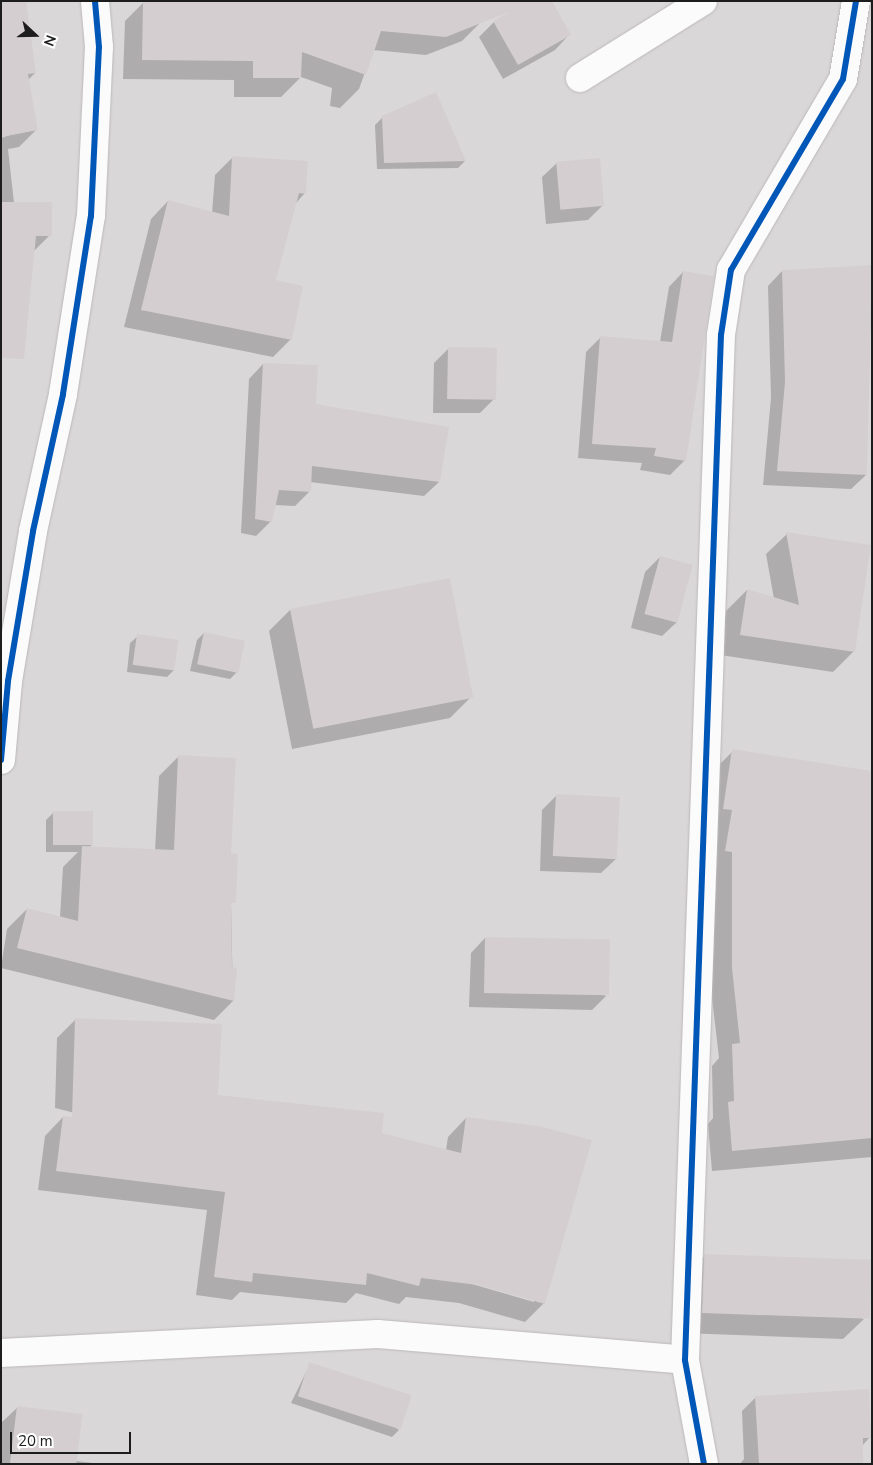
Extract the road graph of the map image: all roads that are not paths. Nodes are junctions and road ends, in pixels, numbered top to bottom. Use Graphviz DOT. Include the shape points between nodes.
graph roads {
  1 [pos="95,1"];
  2 [pos="703,1"];
  3 [pos="856,1"];
  4 [pos="580,78"];
  5 [pos="1,760"];
  6 [pos="1,1353"];
  7 [pos="685,1360"];
  8 [pos="704,1464"];
  1 -- 5 [label="street" via="99,47 92,216 63,394 33,531 8,680"];
  2 -- 4 [label="street"];
  3 -- 7 [label="street" via="844,79 731,270 721,335"];
  6 -- 7 [label="street" via="378,1334"];
  7 -- 8 [label="street"];
}
